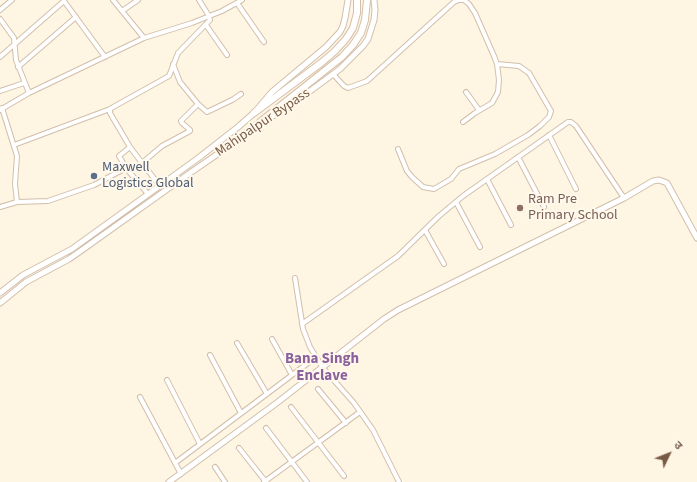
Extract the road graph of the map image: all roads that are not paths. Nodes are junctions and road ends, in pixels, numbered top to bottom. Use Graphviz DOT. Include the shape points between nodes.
graph roads {
  1 [pos="12,0"];
  2 [pos="113,0"];
  3 [pos="138,0"];
  4 [pos="200,0"];
  5 [pos="242,0"];
  6 [pos="348,0"];
  7 [pos="357,0"];
  8 [pos="367,0"];
  9 [pos="374,0"];
  10 [pos="460,0"];
  11 [pos="237,2"];
  12 [pos="0,10"];
  13 [pos="122,11"];
  14 [pos="209,16"];
  15 [pos="76,17"];
  16 [pos="0,19"];
  17 [pos="206,25"];
  18 [pos="144,38"];
  19 [pos="264,42"];
  20 [pos="14,44"];
  21 [pos="227,55"];
  22 [pos="0,57"];
  23 [pos="105,57"];
  24 [pos="173,64"];
  25 [pos="497,64"];
  26 [pos="18,67"];
  27 [pos="333,74"];
  28 [pos="24,83"];
  29 [pos="0,91"];
  30 [pos="466,92"];
  31 [pos="28,93"];
  32 [pos="241,94"];
  33 [pos="198,104"];
  34 [pos="1,109"];
  35 [pos="110,109"];
  36 [pos="480,110"];
  37 [pos="254,113"];
  38 [pos="260,122"];
  39 [pos="463,122"];
  40 [pos="549,135"];
  41 [pos="14,145"];
  42 [pos="130,147"];
  43 [pos="398,149"];
  44 [pos="518,157"];
  45 [pos="126,168"];
  46 [pos="146,168"];
  47 [pos="487,179"];
  48 [pos="160,186"];
  49 [pos="576,189"];
  50 [pos="148,194"];
  51 [pos="624,198"];
  52 [pos="17,202"];
  53 [pos="456,202"];
  54 [pos="0,207"];
  55 [pos="544,207"];
  56 [pos="511,225"];
  57 [pos="425,230"];
  58 [pos="697,238"];
  59 [pos="480,247"];
  60 [pos="444,264"];
  61 [pos="295,278"];
  62 [pos="0,293"];
  63 [pos="0,304"];
  64 [pos="302,324"];
  65 [pos="272,339"];
  66 [pos="237,343"];
  67 [pos="210,355"];
  68 [pos="316,357"];
  69 [pos="324,368"];
  70 [pos="292,375"];
  71 [pos="167,380"];
  72 [pos="318,388"];
  73 [pos="268,394"];
  74 [pos="140,397"];
  75 [pos="291,407"];
  76 [pos="360,412"];
  77 [pos="241,413"];
  78 [pos="346,423"];
  79 [pos="266,428"];
  80 [pos="319,442"];
  81 [pos="200,444"];
  82 [pos="239,448"];
  83 [pos="293,462"];
  84 [pos="175,463"];
  85 [pos="215,467"];
  86 [pos="181,474"];
  87 [pos="344,476"];
  88 [pos="169,482"];
  89 [pos="225,482"];
  90 [pos="265,482"];
  91 [pos="307,482"];
  92 [pos="399,482"];
  1 -- 12 [label="street"];
  2 -- 13 [label="street"];
  3 -- 13 [label="street"];
  4 -- 14 [label="street"];
  5 -- 11 [label="street"];
  6 -- 37 [label="street, Mahipalpur Bypass" via="346,18 335,38 272,92"];
  7 -- 37 [label="main road" via="353,28 346,39 321,63"];
  8 -- 38 [label="main road" via="365,20 354,45"];
  9 -- 27 [label="street, Mahipalpur Bypass" via="374,20 368,39 350,60"];
  10 -- 25 [label="street" via="469,4 475,13"];
  10 -- 27 [label="street" via="454,2 367,81 348,88"];
  11 -- 14 [label="street"];
  11 -- 19 [label="street"];
  13 -- 18 [label="street"];
  14 -- 17 [label="street" via="210,20"];
  14 -- 18 [label="street"];
  15 -- 20 [label="street" via="64,1"];
  15 -- 23 [label="street"];
  15 -- 26 [label="street"];
  16 -- 20 [label="street" via="11,33"];
  17 -- 21 [label="street"];
  17 -- 24 [label="street" via="178,53"];
  18 -- 23 [label="street"];
  20 -- 22 [label="street"];
  20 -- 26 [label="street"];
  23 -- 31 [label="street"];
  24 -- 33 [label="street" via="180,82"];
  24 -- 35 [label="street" via="167,78"];
  25 -- 36 [label="street" via="497,95 492,104"];
  25 -- 43 [label="street" via="519,66 529,73 551,111 540,126 495,154 459,169 451,179 434,189 423,187 412,177"];
  26 -- 28 [label="street"];
  27 -- 38 [label="street, Mahipalpur Bypass" via="283,111"];
  28 -- 29 [label="street"];
  28 -- 31 [label="street"];
  30 -- 36 [label="street"];
  31 -- 34 [label="street"];
  32 -- 33 [label="street" via="207,112"];
  33 -- 42 [label="street" via="181,121 190,132 162,146 142,163"];
  34 -- 41 [label="street"];
  35 -- 41 [label="street"];
  35 -- 42 [label="street"];
  36 -- 39 [label="street"];
  37 -- 48 [label="street, Mahipalpur Bypass" via="223,140"];
  38 -- 63 [label="street, Mahipalpur Bypass" via="222,152 82,250 26,282"];
  40 -- 44 [label="street"];
  40 -- 49 [label="street"];
  40 -- 51 [label="street" via="568,122 574,123"];
  41 -- 52 [label="street" via="17,156"];
  42 -- 45 [label="street" via="119,156"];
  44 -- 47 [label="street"];
  44 -- 55 [label="street"];
  45 -- 50 [label="street"];
  45 -- 52 [label="street" via="94,184 48,201"];
  46 -- 48 [label="street"];
  47 -- 53 [label="street"];
  47 -- 56 [label="street"];
  48 -- 50 [label="street, Mahipalpur Bypass"];
  50 -- 62 [label="street, Mahipalpur Bypass" via="72,249 23,275"];
  51 -- 58 [label="street" via="653,181 663,181 671,188"];
  51 -- 69 [label="street" via="398,310"];
  52 -- 54 [label="street"];
  53 -- 57 [label="street"];
  53 -- 59 [label="street"];
  57 -- 60 [label="street"];
  57 -- 64 [label="street" via="398,256"];
  61 -- 64 [label="street"];
  64 -- 68 [label="street"];
  65 -- 70 [label="street"];
  66 -- 73 [label="street"];
  67 -- 77 [label="street"];
  68 -- 69 [label="street"];
  68 -- 70 [label="street"];
  69 -- 76 [label="street"];
  69 -- 86 [label="street"];
  70 -- 73 [label="street"];
  71 -- 81 [label="street"];
  72 -- 78 [label="street"];
  73 -- 77 [label="street"];
  74 -- 84 [label="street"];
  75 -- 80 [label="street"];
  76 -- 78 [label="street"];
  76 -- 92 [label="street" via="381,445"];
  77 -- 81 [label="street"];
  78 -- 80 [label="street"];
  79 -- 83 [label="street"];
  80 -- 83 [label="street"];
  80 -- 87 [label="street"];
  81 -- 84 [label="street"];
  82 -- 90 [label="street"];
  83 -- 90 [label="street"];
  83 -- 91 [label="street"];
  84 -- 86 [label="street"];
  85 -- 89 [label="street"];
  86 -- 88 [label="street"];
}
